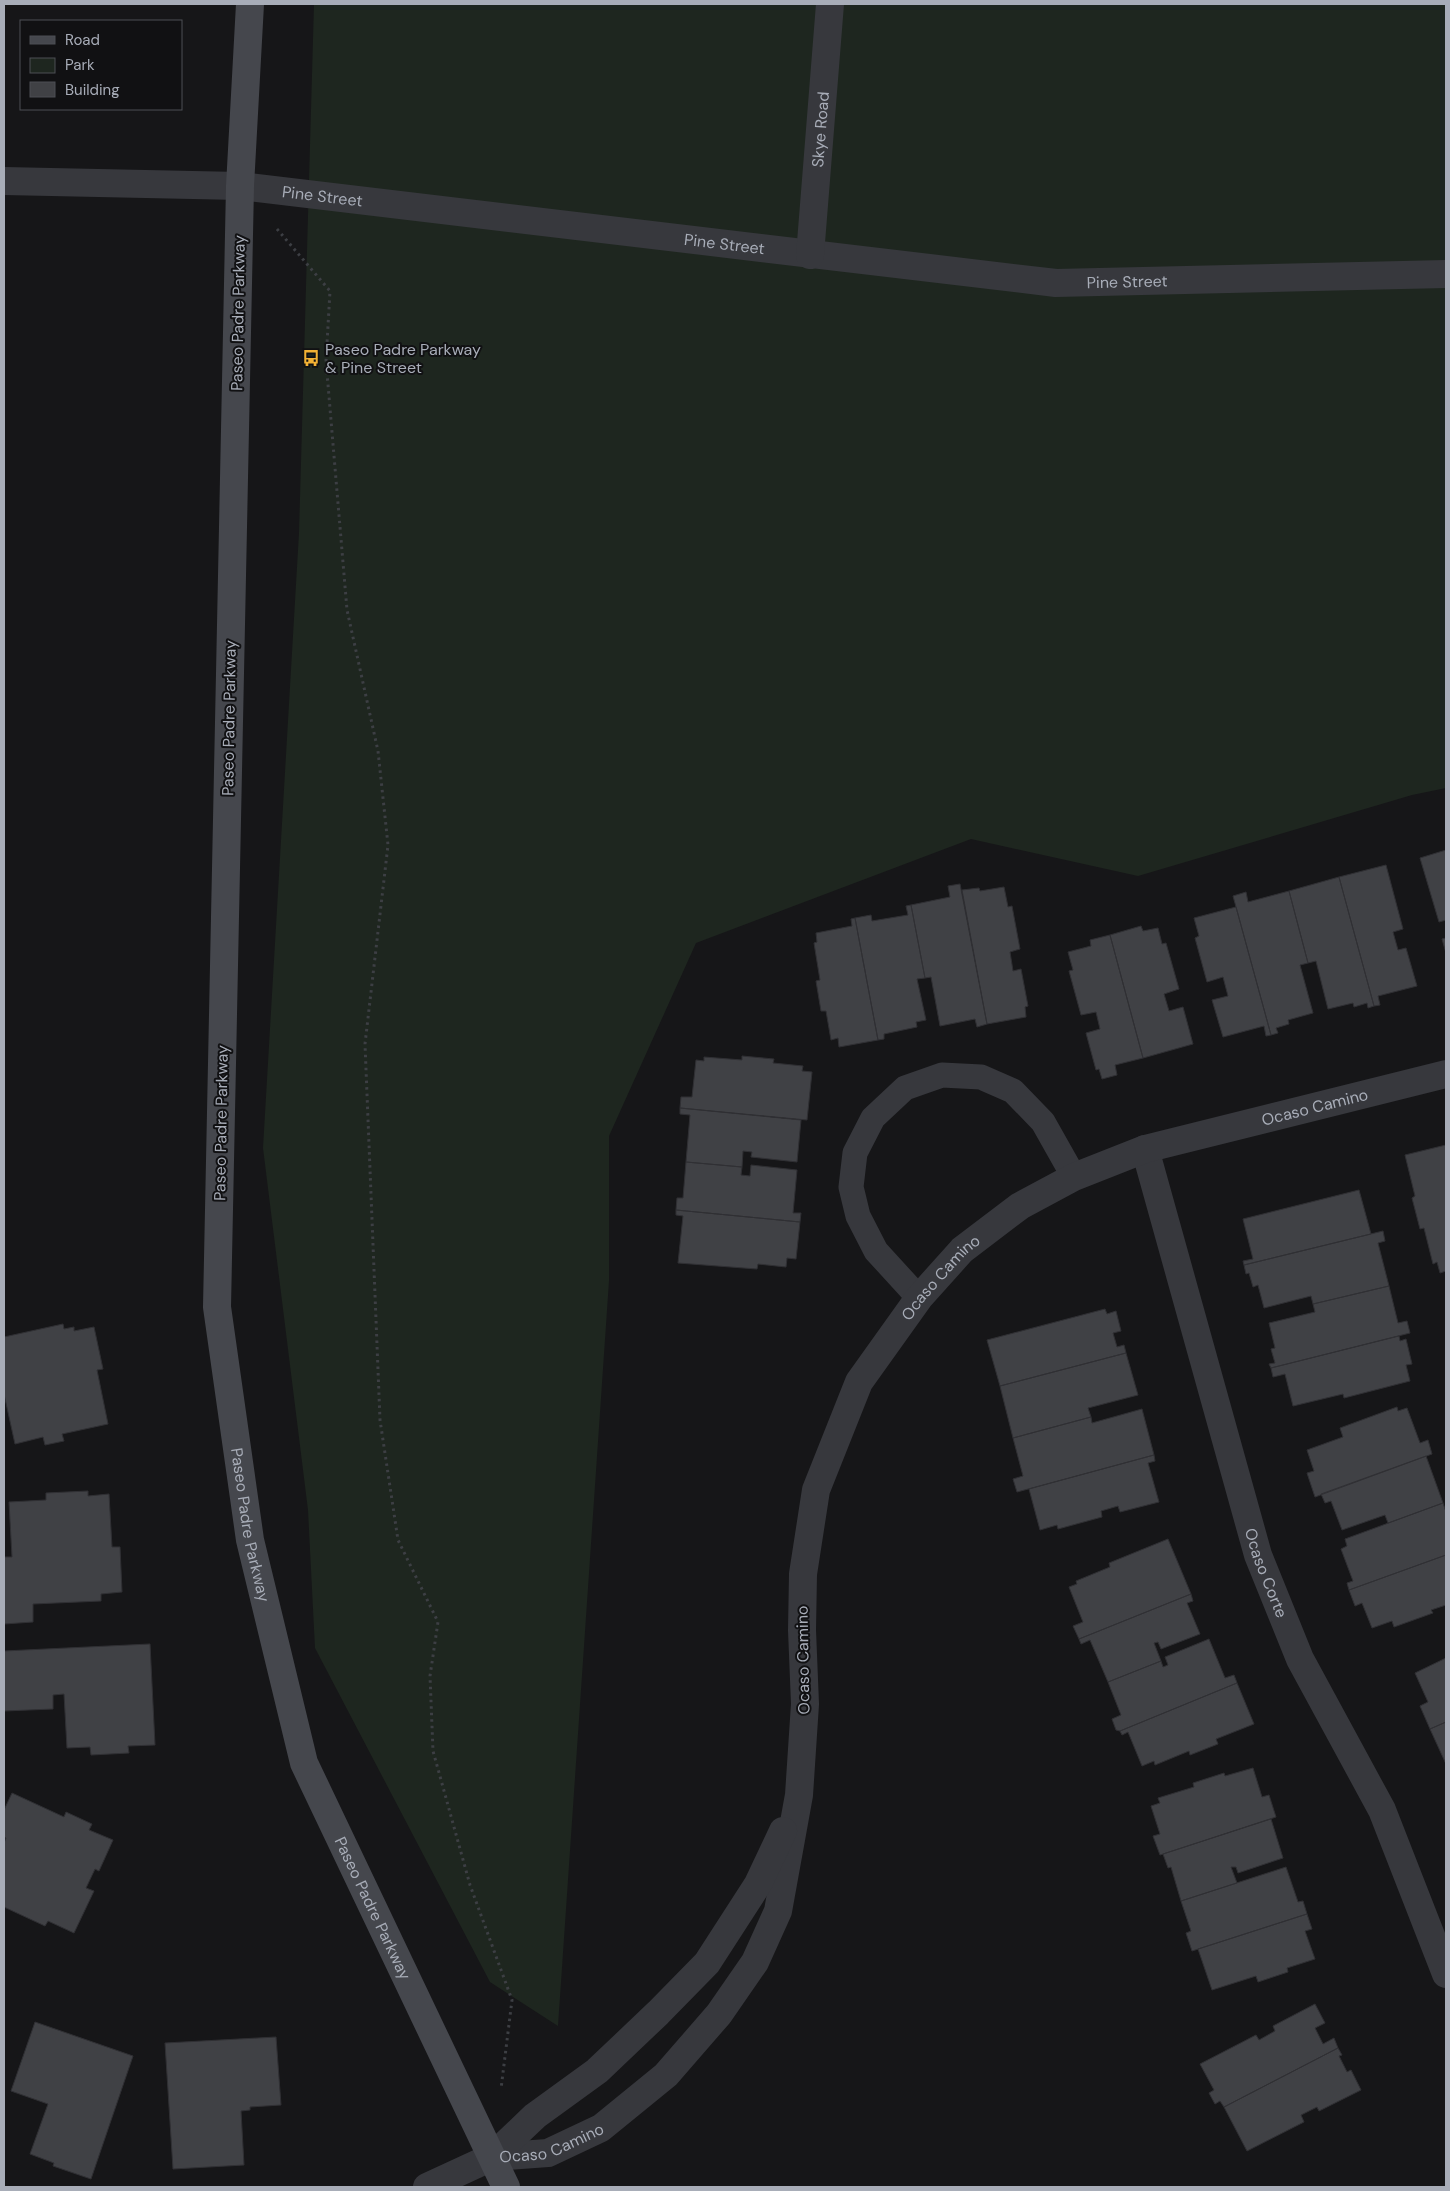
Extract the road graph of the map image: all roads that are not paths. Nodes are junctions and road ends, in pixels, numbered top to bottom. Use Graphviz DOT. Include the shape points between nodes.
graph roads {
  1 [pos="250,4"];
  2 [pos="830,4"];
  3 [pos="4,181"];
  4 [pos="240,186"];
  5 [pos="810,255"];
  6 [pos="1446,274"];
  7 [pos="1446,1074"];
  8 [pos="1145,1149"];
  9 [pos="1074,1177"];
  10 [pos="919,1298"];
  11 [pos="799,1795"];
  12 [pos="1446,1974"];
  13 [pos="492,2157"];
  14 [pos="427,2187"];
  15 [pos="506,2187"];
  1 -- 4 [label="main road, Paseo Padre Parkway"];
  2 -- 5 [label="street, Skye Road"];
  3 -- 4 [label="street, Pine Street"];
  4 -- 5 [label="street, Pine Street"];
  4 -- 13 [label="main road, Paseo Padre Parkway" via="217,1307 250,1540 304,1763"];
  5 -- 6 [label="street, Pine Street" via="1056,284"];
  7 -- 8 [label="street, Ocaso Camino"];
  8 -- 9 [label="street, Ocaso Camino"];
  8 -- 12 [label="street, Ocaso Corte" via="1258,1555 1300,1659 1382,1810"];
  9 -- 10 [label="street, Ocaso Camino" via="1020,1206 962,1250"];
  9 -- 10 [label="lane" via="1043,1122 1013,1091 981,1077 942,1075 904,1088 873,1118 855,1153 851,1187 858,1216 876,1251"];
  10 -- 11 [label="street, Ocaso Camino" via="859,1382 816,1490 804,1574 805,1704"];
  11 -- 13 [label="street, Ocaso Camino" via="758,1884 707,1963 597,2072 535,2116"];
  11 -- 13 [label="street, Ocaso Camino" via="778,1911 755,1962 719,2014 666,2075 601,2128 548,2153"];
  13 -- 14 [label="street"];
  13 -- 15 [label="main road, Paseo Padre Parkway"];
}
